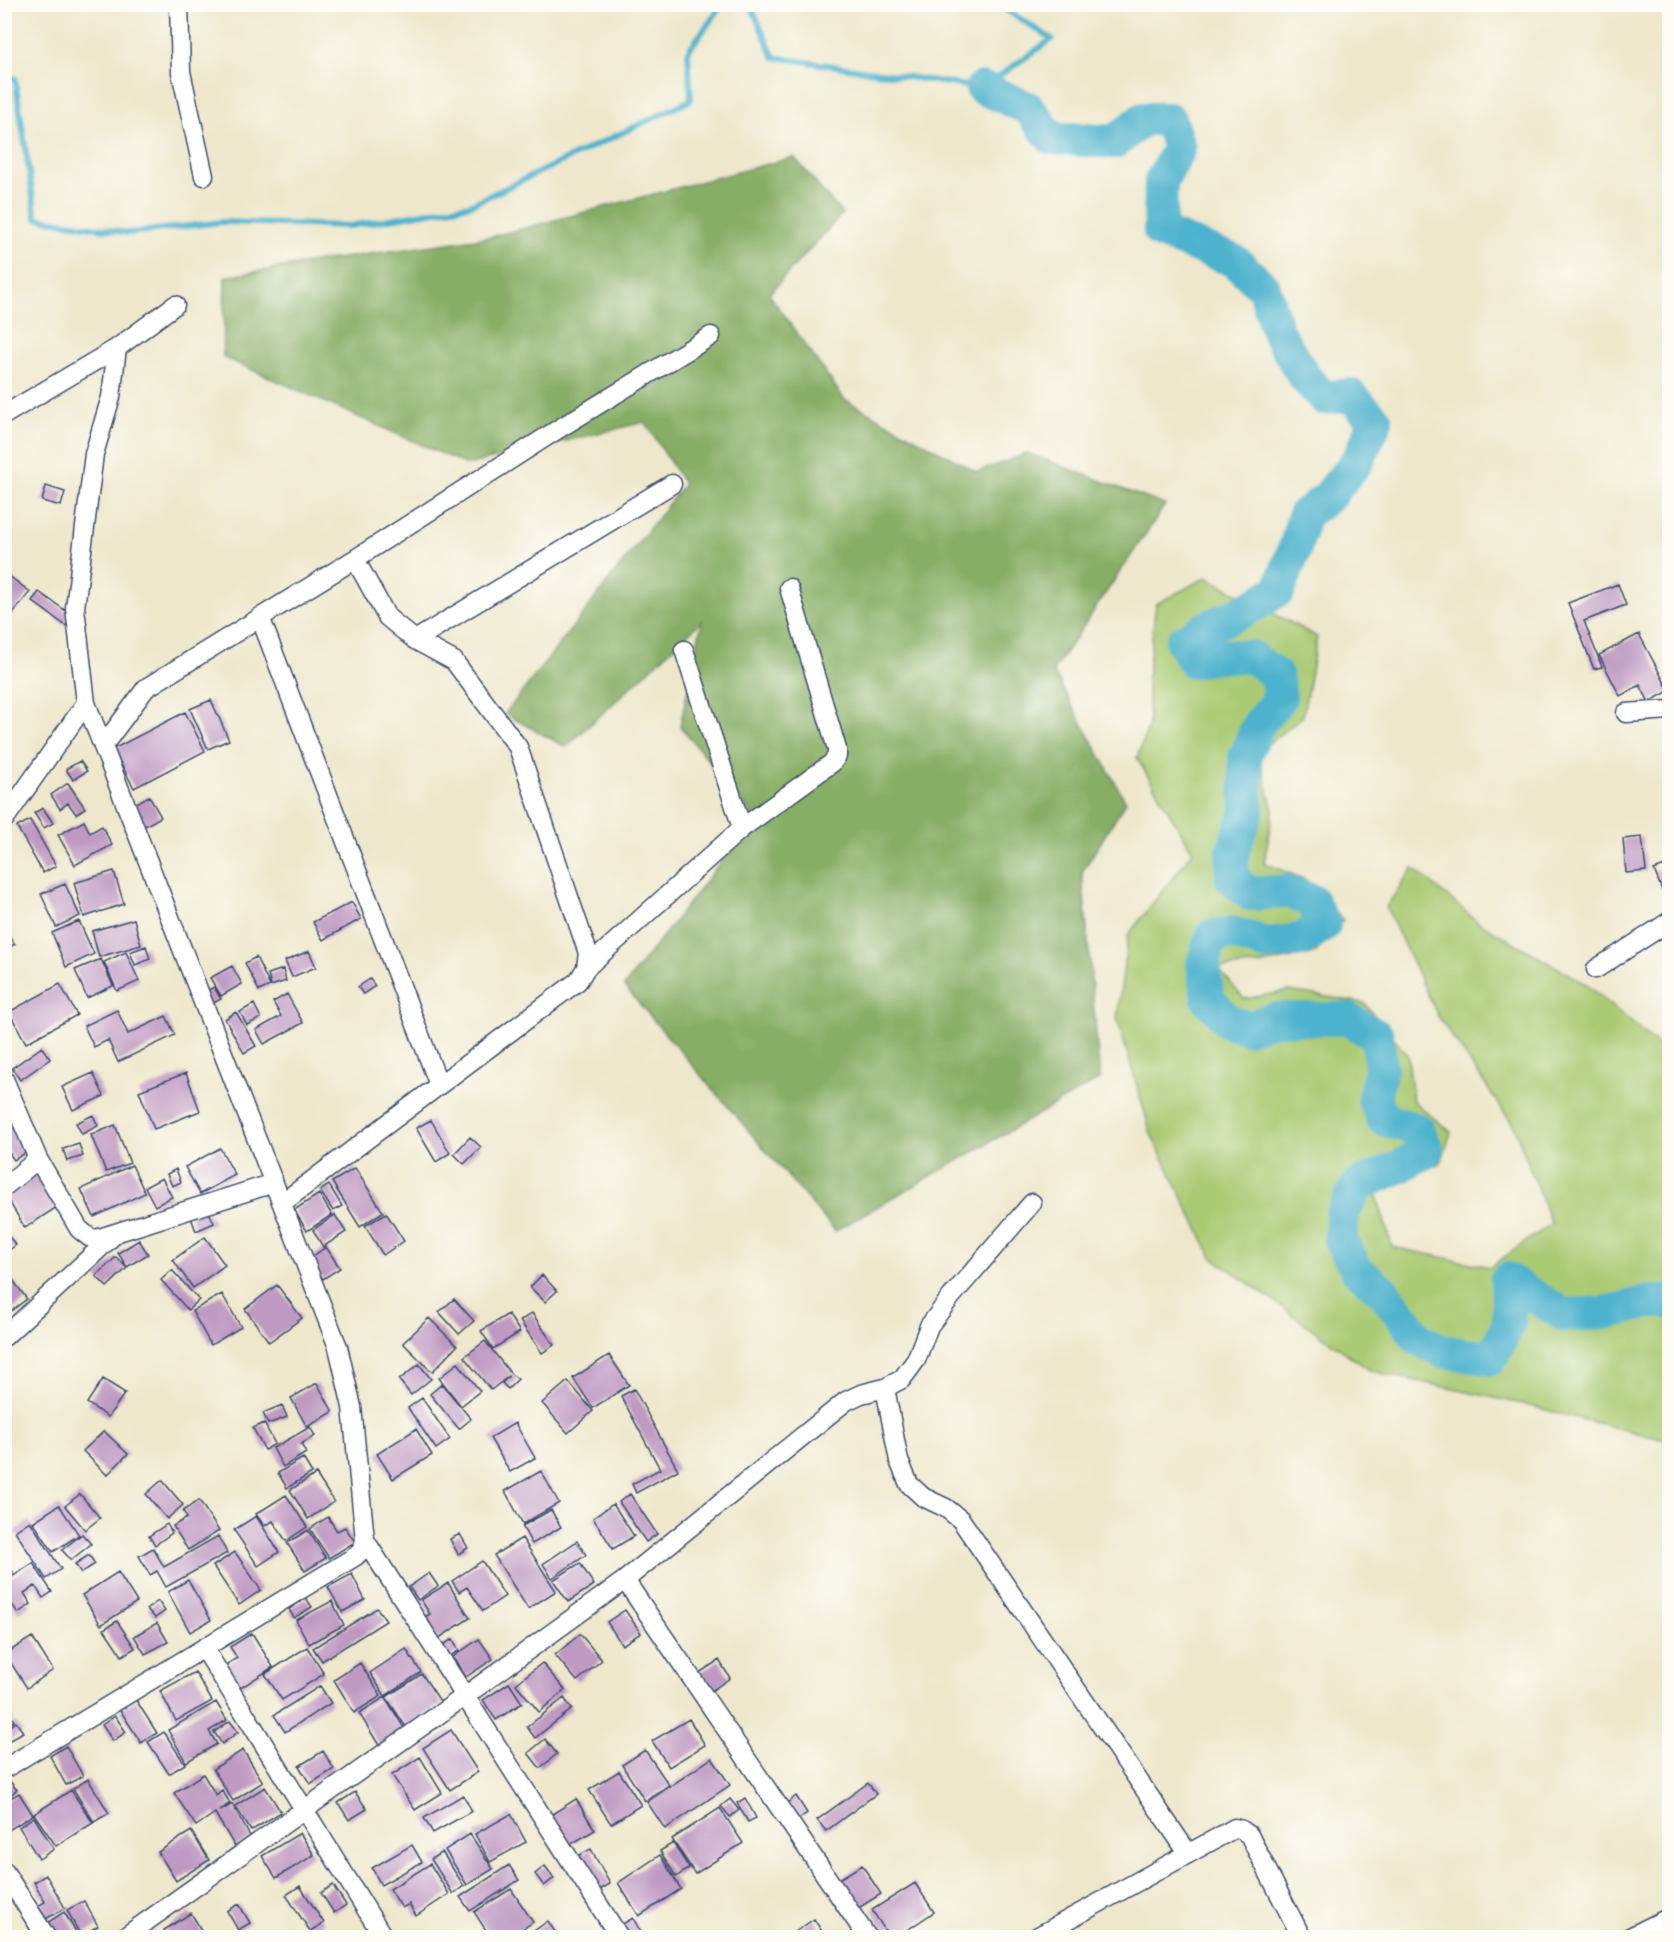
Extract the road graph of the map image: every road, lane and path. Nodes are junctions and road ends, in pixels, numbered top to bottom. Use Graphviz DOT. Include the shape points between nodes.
graph roads {
  1 [pos="179,4"];
  2 [pos="204,177"];
  3 [pos="175,305"];
  4 [pos="711,336"];
  5 [pos="117,348"];
  6 [pos="4,415"];
  7 [pos="672,484"];
  8 [pos="355,559"];
  9 [pos="789,588"];
  10 [pos="260,617"];
  11 [pos="415,640"];
  12 [pos="684,650"];
  13 [pos="86,703"];
  14 [pos="1670,710"];
  15 [pos="1626,713"];
  16 [pos="103,746"];
  17 [pos="4,820"];
  18 [pos="742,828"];
  19 [pos="1670,921"];
  20 [pos="586,968"];
  21 [pos="1596,969"];
  22 [pos="4,1079"];
  23 [pos="440,1085"];
  24 [pos="38,1159"];
  25 [pos="274,1183"];
  26 [pos="4,1187"];
  27 [pos="282,1203"];
  28 [pos="1032,1203"];
  29 [pos="117,1232"];
  30 [pos="4,1337"];
  31 [pos="885,1388"];
  32 [pos="365,1540"];
  33 [pos="626,1580"];
  34 [pos="204,1648"];
  35 [pos="465,1696"];
  36 [pos="4,1769"];
  37 [pos="303,1809"];
  38 [pos="1188,1853"];
  39 [pos="4,1871"];
  40 [pos="1670,1917"];
  41 [pos="47,1938"];
  42 [pos="123,1938"];
  43 [pos="384,1938"];
  44 [pos="620,1938"];
  45 [pos="868,1938"];
  46 [pos="1035,1938"];
  47 [pos="1302,1938"];
  48 [pos="1628,1938"];
  1 -- 2 [label="street" via="181,72"];
  3 -- 5 [label="street"];
  4 -- 8 [label="street"];
  5 -- 6 [label="street"];
  5 -- 13 [label="street" via="111,397 94,454 75,608"];
  7 -- 11 [label="street"];
  8 -- 10 [label="street"];
  8 -- 11 [label="street" via="387,617"];
  9 -- 18 [label="street" via="837,756"];
  10 -- 16 [label="street" via="146,688"];
  10 -- 23 [label="street"];
  11 -- 20 [label="street" via="454,661 518,747 588,953"];
  12 -- 18 [label="street"];
  13 -- 16 [label="street"];
  13 -- 17 [label="street"];
  14 -- 15 [label="street"];
  16 -- 25 [label="street"];
  18 -- 20 [label="street"];
  19 -- 21 [label="street"];
  20 -- 23 [label="street" via="578,981"];
  22 -- 24 [label="street"];
  23 -- 27 [label="street"];
  24 -- 26 [label="street"];
  24 -- 29 [label="street" via="79,1230 96,1239"];
  25 -- 27 [label="street"];
  25 -- 29 [label="street"];
  27 -- 32 [label="street" via="339,1347 352,1407"];
  28 -- 31 [label="street" via="929,1326 916,1360 902,1379"];
  29 -- 30 [label="street"];
  31 -- 33 [label="street" via="846,1401"];
  31 -- 38 [label="street" via="899,1461 909,1484 961,1520"];
  32 -- 34 [label="street" via="356,1556"];
  32 -- 35 [label="street"];
  33 -- 35 [label="street"];
  33 -- 45 [label="street"];
  34 -- 36 [label="street"];
  34 -- 37 [label="street"];
  35 -- 37 [label="street"];
  35 -- 44 [label="street"];
  37 -- 42 [label="street"];
  37 -- 43 [label="street"];
  38 -- 46 [label="street"];
  38 -- 47 [label="street" via="1235,1828 1249,1835"];
  39 -- 41 [label="street"];
  40 -- 48 [label="street"];
}
